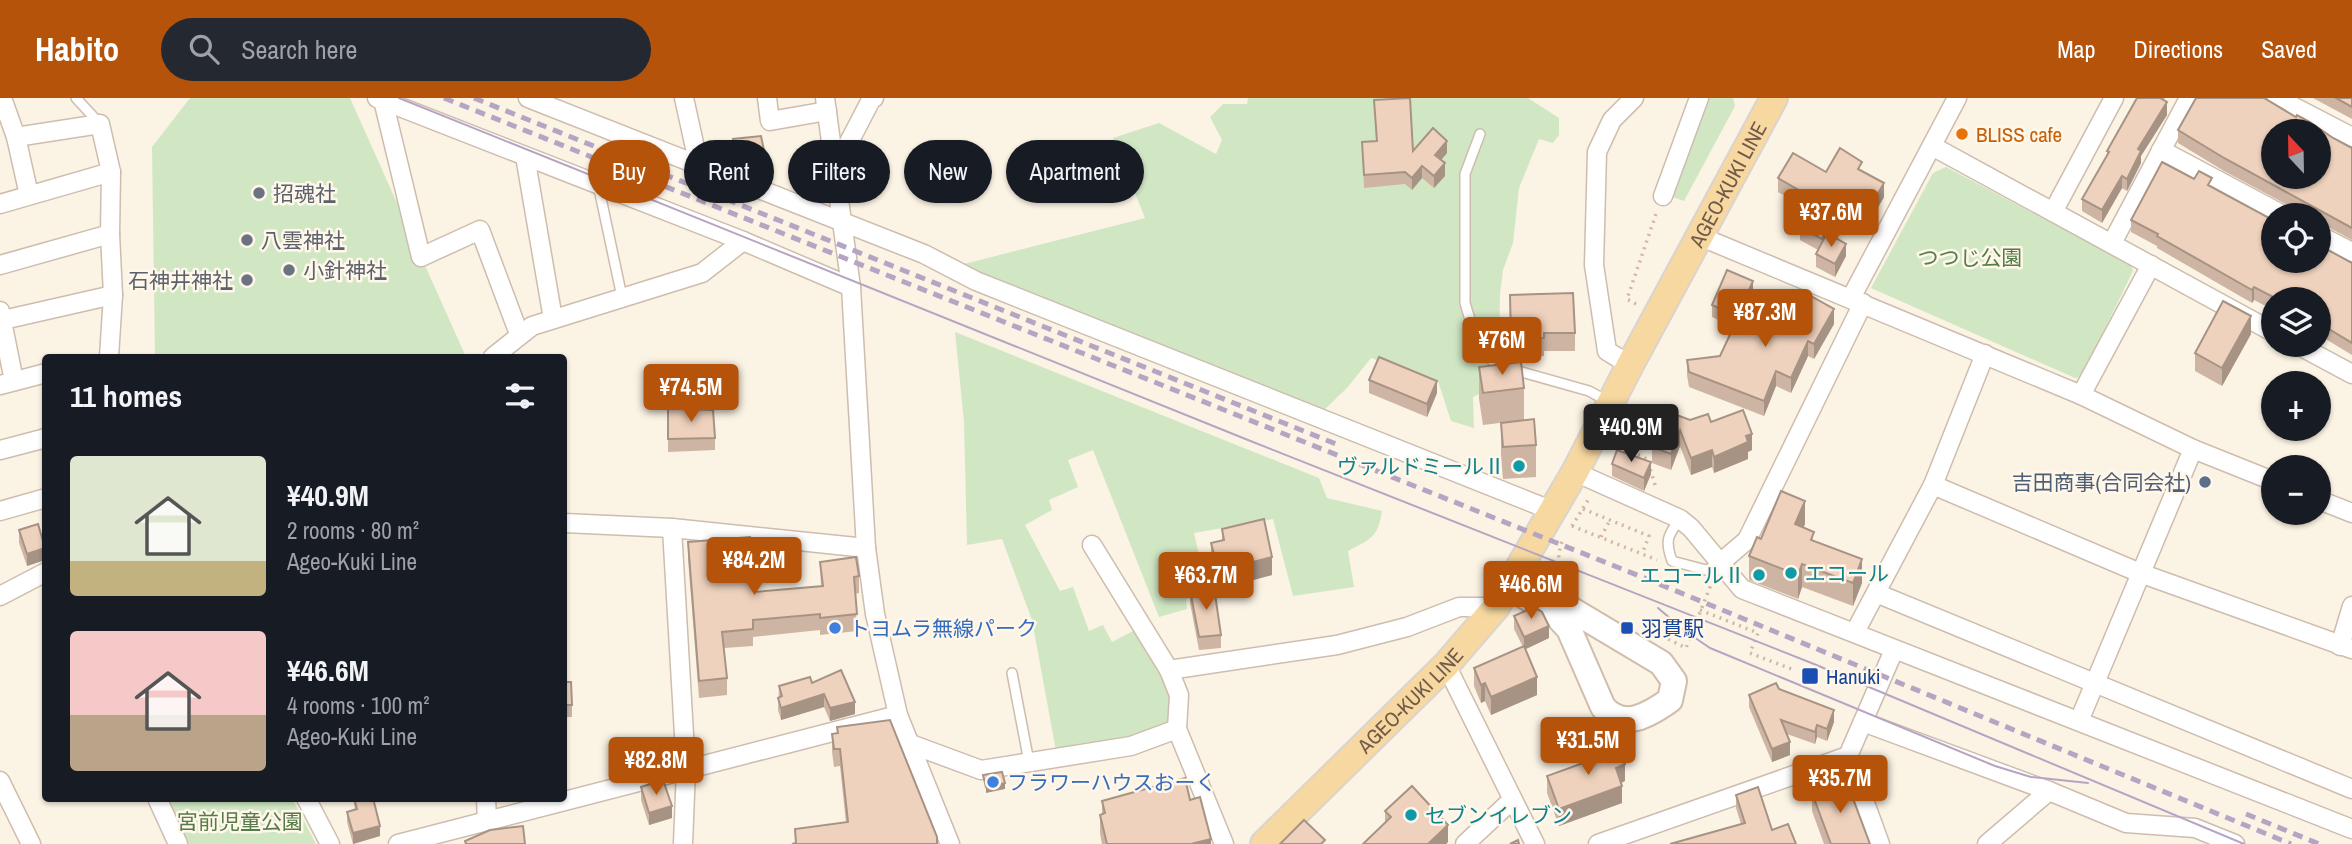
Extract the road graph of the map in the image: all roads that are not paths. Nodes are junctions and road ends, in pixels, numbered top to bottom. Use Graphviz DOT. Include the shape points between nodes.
graph roads {
  1 [pos="2,98"];
  2 [pos="76,98"];
  3 [pos="528,98"];
  4 [pos="684,98"];
  5 [pos="767,98"];
  6 [pos="874,98"];
  7 [pos="1634,98"];
  8 [pos="1699,98"];
  9 [pos="1774,98"];
  10 [pos="1957,98"];
  11 [pos="2114,98"];
  12 [pos="2189,98"];
  13 [pos="2277,98"];
  14 [pos="380,99"];
  15 [pos="826,104"];
  16 [pos="100,124"];
  17 [pos="1480,134"];
  18 [pos="16,137"];
  19 [pos="2352,137"];
  20 [pos="693,140"];
  21 [pos="831,140"];
  22 [pos="850,140"];
  23 [pos="1932,146"];
  24 [pos="2161,150"];
  25 [pos="525,156"];
  26 [pos="684,160"];
  27 [pos="111,172"];
  28 [pos="588,180"];
  29 [pos="29,195"];
  30 [pos="774,196"];
  31 [pos="1662,196"];
  32 [pos="602,203"];
  33 [pos="646,203"];
  34 [pos="839,203"];
  35 [pos="2261,203"];
  36 [pos="0,204"];
  37 [pos="2053,212"];
  38 [pos="842,223"];
  39 [pos="110,234"];
  40 [pos="1699,236"];
  41 [pos="743,241"];
  42 [pos="2331,242"];
  43 [pos="2112,243"];
  44 [pos="2352,253"];
  45 [pos="0,265"];
  46 [pos="2151,265"];
  47 [pos="850,287"];
  48 [pos="113,295"];
  49 [pos="622,298"];
  50 [pos="1857,301"];
  51 [pos="2,316"];
  52 [pos="553,319"];
  53 [pos="2261,325"];
  54 [pos="519,334"];
  55 [pos="107,354"];
  56 [pos="496,354"];
  57 [pos="1985,355"];
  58 [pos="2320,357"];
  59 [pos="1630,365"];
  60 [pos="42,374"];
  61 [pos="2352,374"];
  62 [pos="7,383"];
  63 [pos="2081,395"];
  64 [pos="1611,403"];
  65 [pos="42,439"];
  66 [pos="2193,449"];
  67 [pos="0,450"];
  68 [pos="1576,472"];
  69 [pos="2261,476"];
  70 [pos="1933,485"];
  71 [pos="42,499"];
  72 [pos="2331,505"];
  73 [pos="0,511"];
  74 [pos="2352,513"];
  75 [pos="1563,519"];
  76 [pos="1680,519"];
  77 [pos="567,523"];
  78 [pos="672,528"];
  79 [pos="1092,545"];
  80 [pos="866,548"];
  81 [pos="1719,564"];
  82 [pos="2140,573"];
  83 [pos="42,574"];
  84 [pos="1513,581"];
  85 [pos="1876,593"];
  86 [pos="0,596"];
  87 [pos="2352,606"];
  88 [pos="1496,607"];
  89 [pos="1855,632"];
  90 [pos="1628,644"];
  91 [pos="2346,647"];
  92 [pos="1894,650"];
  93 [pos="1585,664"];
  94 [pos="1446,665"];
  95 [pos="1169,670"];
  96 [pos="1012,673"];
  97 [pos="2094,683"];
  98 [pos="898,715"];
  99 [pos="2079,721"];
  100 [pos="1863,722"];
  101 [pos="1177,729"];
  102 [pos="908,743"];
  103 [pos="1848,756"];
  104 [pos="1029,762"];
  105 [pos="686,769"];
  106 [pos="0,781"];
  107 [pos="2352,789"];
  108 [pos="2049,791"];
  109 [pos="567,800"];
  110 [pos="1511,800"];
  111 [pos="159,802"];
  112 [pos="308,802"];
  113 [pos="486,802"];
  114 [pos="560,802"];
  115 [pos="487,821"];
  116 [pos="2352,829"];
  117 [pos="2217,840"];
  118 [pos="31,844"];
  119 [pos="178,844"];
  120 [pos="330,844"];
  121 [pos="398,844"];
  122 [pos="683,844"];
  123 [pos="950,844"];
  124 [pos="1224,844"];
  125 [pos="1264,844"];
  126 [pos="1465,844"];
  127 [pos="1535,844"];
  128 [pos="1598,844"];
  129 [pos="1880,844"];
  130 [pos="1987,844"];
  131 [pos="2235,844"];
  1 -- 18 [label="street"];
  2 -- 16 [label="lane"];
  3 -- 26 [label="street"];
  4 -- 20 [label="street"];
  5 -- 15 [label="street" via="770,121"];
  6 -- 22 [label="street"];
  7 -- 59 [label="street" via="1612,120 1597,152 1594,265 1607,351"];
  8 -- 31 [label="street"];
  9 -- 40 [label="main road, AGEO-KUKI LINE"];
  10 -- 23 [label="street"];
  11 -- 37 [label="street"];
  12 -- 24 [label="street"];
  13 -- 19 [label="street"];
  14 -- 25 [label="street"];
  14 -- 54 [label="street" via="421,257 480,230"];
  15 -- 21 [label="street"];
  16 -- 18 [label="street"];
  16 -- 27 [label="street"];
  17 -- 64 [label="lane" via="1465,174 1465,303 1480,353 1504,368 1589,390"];
  18 -- 29 [label="street"];
  23 -- 37 [label="street"];
  23 -- 50 [label="street"];
  24 -- 35 [label="street"];
  24 -- 43 [label="street"];
  25 -- 28 [label="street"];
  25 -- 52 [label="street"];
  27 -- 29 [label="street"];
  27 -- 39 [label="street"];
  29 -- 36 [label="street"];
  30 -- 38 [label="street"];
  32 -- 49 [label="lane"];
  33 -- 41 [label="street"];
  34 -- 38 [label="street"];
  37 -- 43 [label="street"];
  38 -- 47 [label="street"];
  38 -- 75 [label="street"];
  39 -- 45 [label="street"];
  39 -- 48 [label="street"];
  40 -- 50 [label="street"];
  40 -- 59 [label="main road, AGEO-KUKI LINE"];
  41 -- 47 [label="street"];
  41 -- 49 [label="street" via="702,273"];
  42 -- 44 [label="street"];
  43 -- 46 [label="street"];
  46 -- 53 [label="street"];
  46 -- 63 [label="street"];
  47 -- 80 [label="street"];
  48 -- 51 [label="street"];
  48 -- 55 [label="street"];
  49 -- 52 [label="street"];
  50 -- 57 [label="street"];
  50 -- 81 [label="street" via="1747,540"];
  51 -- 62 [label="street"];
  52 -- 54 [label="street"];
  54 -- 56 [label="street"];
  57 -- 63 [label="street"];
  57 -- 70 [label="street"];
  58 -- 61 [label="street"];
  59 -- 64 [label="main road, AGEO-KUKI LINE"];
  60 -- 62 [label="street"];
  63 -- 66 [label="street"];
  64 -- 68 [label="main road, AGEO-KUKI LINE"];
  65 -- 67 [label="street"];
  66 -- 69 [label="street"];
  66 -- 82 [label="street"];
  68 -- 75 [label="main road, AGEO-KUKI LINE"];
  68 -- 76 [label="street"];
  70 -- 82 [label="street"];
  70 -- 85 [label="street"];
  71 -- 73 [label="street"];
  72 -- 74 [label="street"];
  75 -- 84 [label="main road, AGEO-KUKI LINE"];
  76 -- 81 [label="street"];
  76 -- 81 [label="lane" via="1666,545 1672,561 1706,570"];
  77 -- 78 [label="street"];
  78 -- 80 [label="street"];
  78 -- 105 [label="street"];
  79 -- 95 [label="street"];
  80 -- 98 [label="street" via="875,614"];
  81 -- 89 [label="street" via="1742,589"];
  82 -- 91 [label="street"];
  82 -- 97 [label="street"];
  83 -- 86 [label="street"];
  84 -- 88 [label="main road, AGEO-KUKI LINE"];
  84 -- 90 [label="street" via="1532,586"];
  84 -- 93 [label="street" via="1526,597 1563,622"];
  85 -- 89 [label="street"];
  85 -- 97 [label="street"];
  87 -- 91 [label="street"];
  88 -- 94 [label="main road, AGEO-KUKI LINE"];
  88 -- 95 [label="street" via="1460,607 1337,645"];
  89 -- 92 [label="street"];
  90 -- 93 [label="street" via="1607,649"];
  90 -- 93 [label="street" via="1661,663 1674,681 1670,700 1660,707 1632,719 1610,715"];
  92 -- 99 [label="street"];
  92 -- 100 [label="street"];
  94 -- 110 [label="street"];
  94 -- 125 [label="main road, AGEO-KUKI LINE"];
  95 -- 101 [label="street" via="1179,695"];
  96 -- 104 [label="lane"];
  97 -- 99 [label="street"];
  97 -- 107 [label="street"];
  98 -- 102 [label="street"];
  98 -- 105 [label="street"];
  99 -- 116 [label="street"];
  100 -- 103 [label="street"];
  100 -- 108 [label="street"];
  101 -- 104 [label="street" via="1131,746"];
  101 -- 124 [label="street"];
  102 -- 104 [label="street" via="981,770"];
  102 -- 123 [label="street"];
  103 -- 128 [label="street"];
  103 -- 129 [label="street"];
  105 -- 109 [label="street"];
  105 -- 122 [label="street"];
  106 -- 118 [label="street"];
  108 -- 117 [label="street" via="2126,823 2195,828"];
  108 -- 130 [label="street"];
  110 -- 126 [label="street"];
  110 -- 127 [label="street"];
  111 -- 119 [label="street"];
  112 -- 120 [label="street"];
  113 -- 115 [label="street"];
  114 -- 115 [label="street"];
  115 -- 121 [label="street"];
  117 -- 131 [label="street"];
}
